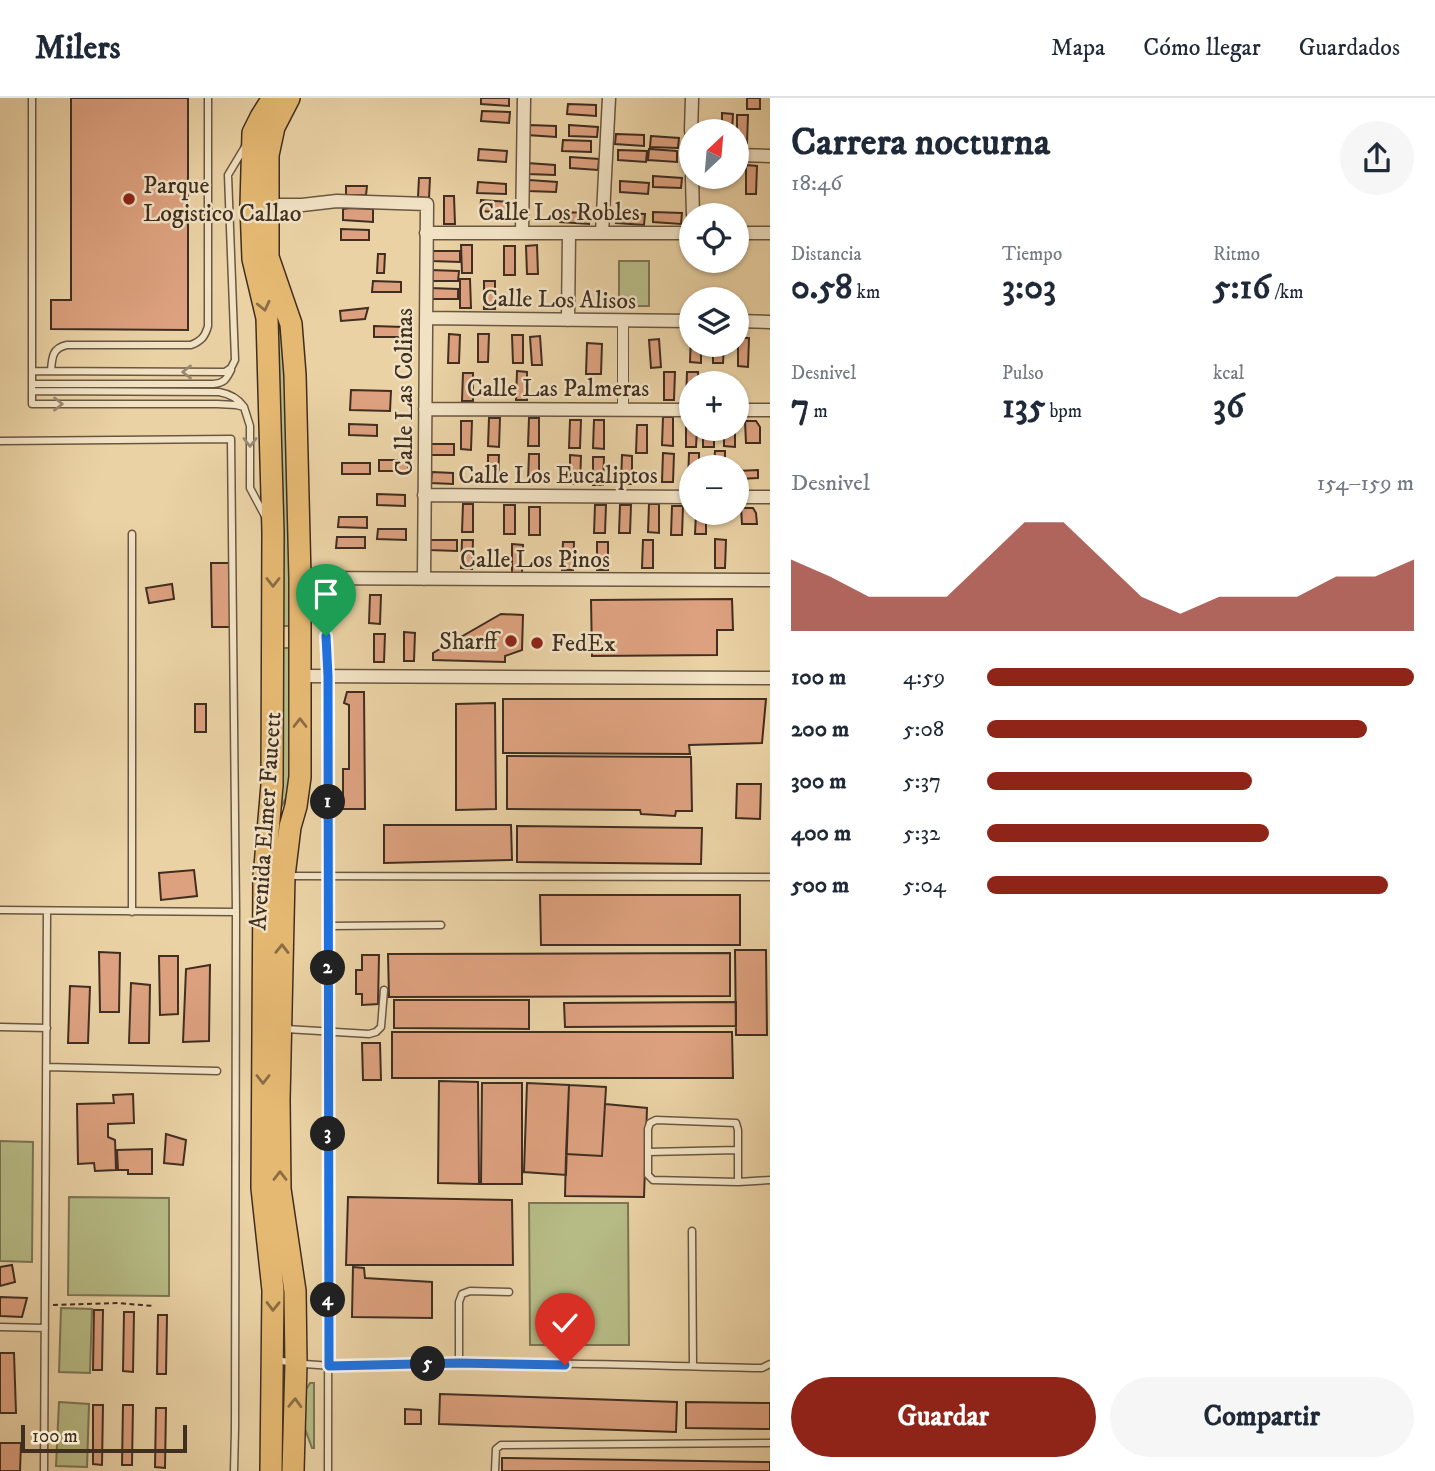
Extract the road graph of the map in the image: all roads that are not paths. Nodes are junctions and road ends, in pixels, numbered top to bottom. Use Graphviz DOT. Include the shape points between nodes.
graph roads {
  1 [pos="33,98"];
  2 [pos="208,98"];
  3 [pos="274,98"];
  4 [pos="289,98"];
  5 [pos="524,98"];
  6 [pos="609,98"];
  7 [pos="692,98"];
  8 [pos="691,119"];
  9 [pos="253,133"];
  10 [pos="749,155"];
  11 [pos="770,156"];
  12 [pos="268,205"];
  13 [pos="426,233"];
  14 [pos="522,233"];
  15 [pos="569,233"];
  16 [pos="602,233"];
  17 [pos="679,233"];
  18 [pos="749,233"];
  19 [pos="770,233"];
  20 [pos="426,318"];
  21 [pos="568,320"];
  22 [pos="623,320"];
  23 [pos="679,321"];
  24 [pos="749,321"];
  25 [pos="770,322"];
  26 [pos="232,369"];
  27 [pos="32,371"];
  28 [pos="51,371"];
  29 [pos="32,388"];
  30 [pos="244,407"];
  31 [pos="425,409"];
  32 [pos="623,410"];
  33 [pos="679,410"];
  34 [pos="749,410"];
  35 [pos="770,410"];
  36 [pos="0,441"];
  37 [pos="424,495"];
  38 [pos="679,497"];
  39 [pos="749,497"];
  40 [pos="770,497"];
  41 [pos="273,533"];
  42 [pos="132,534"];
  43 [pos="300,578"];
  44 [pos="424,579"];
  45 [pos="770,580"];
  46 [pos="326,633"];
  47 [pos="300,636"];
  48 [pos="273,637"];
  49 [pos="300,676"];
  50 [pos="328,676"];
  51 [pos="770,678"];
  52 [pos="274,877"];
  53 [pos="328,877"];
  54 [pos="770,877"];
  55 [pos="0,911"];
  56 [pos="47,911"];
  57 [pos="132,912"];
  58 [pos="236,912"];
  59 [pos="441,925"];
  60 [pos="328,926"];
  61 [pos="384,990"];
  62 [pos="0,1027"];
  63 [pos="47,1028"];
  64 [pos="272,1029"];
  65 [pos="327,1030"];
  66 [pos="46,1067"];
  67 [pos="218,1071"];
  68 [pos="737,1150"];
  69 [pos="648,1152"];
  70 [pos="770,1180"];
  71 [pos="738,1182"];
  72 [pos="328,1187"];
  73 [pos="338,1187"];
  74 [pos="692,1231"];
  75 [pos="509,1292"];
  76 [pos="0,1327"];
  77 [pos="45,1328"];
  78 [pos="273,1359"];
  79 [pos="459,1363"];
  80 [pos="296,1364"];
  81 [pos="770,1364"];
  82 [pos="329,1366"];
  83 [pos="693,1366"];
  84 [pos="770,1443"];
  85 [pos="44,1471"];
  86 [pos="233,1471"];
  87 [pos="271,1471"];
  88 [pos="293,1471"];
  89 [pos="328,1471"];
  90 [pos="495,1471"];
  1 -- 27 [label="lane"];
  2 -- 28 [label="lane" via="205,336 191,345 60,346"];
  3 -- 9 [label="highway, Avenida Elmer Faucett"];
  4 -- 12 [label="highway, Avenida Elmer Faucett" via="274,127 268,155"];
  5 -- 14 [label="street"];
  6 -- 16 [label="street"];
  7 -- 8 [label="street"];
  9 -- 26 [label="lane" via="228,175"];
  9 -- 41 [label="highway, Avenida Elmer Faucett, one-way" via="251,219 253,259 267,318"];
  10 -- 11 [label="street"];
  12 -- 13 [label="street, Calle Las Colinas" via="337,201 427,204"];
  12 -- 43 [label="highway, Avenida Elmer Faucett" via="268,257 291,324"];
  13 -- 14 [label="street, Calle Los Robles"];
  13 -- 20 [label="street, Calle Las Colinas"];
  14 -- 15 [label="street, Calle Los Robles"];
  15 -- 16 [label="street, Calle Los Robles"];
  15 -- 21 [label="street"];
  16 -- 17 [label="street, Calle Los Robles"];
  18 -- 19 [label="street"];
  20 -- 21 [label="street, Calle Los Alisos"];
  20 -- 31 [label="street, Calle Las Colinas"];
  21 -- 22 [label="street, Calle Los Alisos"];
  22 -- 23 [label="street, Calle Los Alisos"];
  22 -- 32 [label="street"];
  24 -- 25 [label="street"];
  26 -- 28 [label="lane, one-way"];
  26 -- 29 [label="lane" via="226,380 213,384"];
  27 -- 28 [label="lane"];
  27 -- 29 [label="lane"];
  29 -- 30 [label="lane" via="219,392"];
  29 -- 30 [label="lane, one-way" via="32,404"];
  30 -- 41 [label="lane, one-way" via="250,426 250,488"];
  31 -- 32 [label="street, Calle Las Palmeras"];
  31 -- 37 [label="street, Calle Las Colinas"];
  32 -- 33 [label="street, Calle Las Palmeras"];
  34 -- 35 [label="street"];
  36 -- 58 [label="lane" via="231,439"];
  37 -- 38 [label="street, Calle Los Eucaliptos"];
  37 -- 44 [label="street, Calle Las Colinas"];
  39 -- 40 [label="street"];
  41 -- 48 [label="highway, Avenida Elmer Faucett, one-way"];
  42 -- 57 [label="lane"];
  43 -- 44 [label="street, Calle Los Pinos"];
  43 -- 47 [label="highway, Avenida Elmer Faucett"];
  44 -- 45 [label="street, Calle Los Pinos"];
  46 -- 50 [label="lane"];
  47 -- 48 [label="highway"];
  47 -- 49 [label="highway, Avenida Elmer Faucett"];
  48 -- 52 [label="highway, Avenida Elmer Faucett"];
  49 -- 50 [label="street"];
  52 -- 49 [label="highway, Avenida Elmer Faucett, one-way" via="300,777"];
  50 -- 51 [label="street"];
  50 -- 53 [label="lane"];
  52 -- 53 [label="lane"];
  52 -- 64 [label="highway, Avenida Elmer Faucett"];
  53 -- 54 [label="lane"];
  53 -- 60 [label="lane"];
  55 -- 56 [label="lane"];
  56 -- 57 [label="lane"];
  56 -- 63 [label="lane"];
  57 -- 58 [label="lane"];
  58 -- 86 [label="lane"];
  59 -- 60 [label="lane"];
  60 -- 65 [label="lane"];
  61 -- 65 [label="lane" via="381,1027 376,1032"];
  62 -- 63 [label="lane"];
  63 -- 66 [label="lane"];
  64 -- 65 [label="lane"];
  64 -- 78 [label="highway, Avenida Elmer Faucett, one-way" via="262,1188 273,1290"];
  80 -- 64 [label="highway, Avenida Elmer Faucett, one-way" via="295,1291 280,1189"];
  65 -- 72 [label="lane"];
  66 -- 67 [label="lane"];
  66 -- 77 [label="lane"];
  68 -- 69 [label="lane"];
  68 -- 69 [label="lane" via="736,1123 656,1120 648,1129"];
  68 -- 71 [label="lane"];
  69 -- 71 [label="lane" via="653,1180"];
  70 -- 71 [label="lane"];
  72 -- 73 [label="lane"];
  72 -- 82 [label="lane"];
  74 -- 83 [label="lane"];
  75 -- 79 [label="lane" via="463,1294 459,1302"];
  76 -- 77 [label="lane"];
  77 -- 85 [label="lane"];
  78 -- 80 [label="lane"];
  78 -- 87 [label="highway, Avenida Elmer Faucett"];
  79 -- 82 [label="lane"];
  79 -- 83 [label="lane"];
  80 -- 82 [label="lane"];
  88 -- 80 [label="highway, Avenida Elmer Faucett, one-way"];
  81 -- 83 [label="lane" via="762,1368"];
  82 -- 89 [label="lane"];
  84 -- 90 [label="lane" via="501,1445 496,1449"];
}
